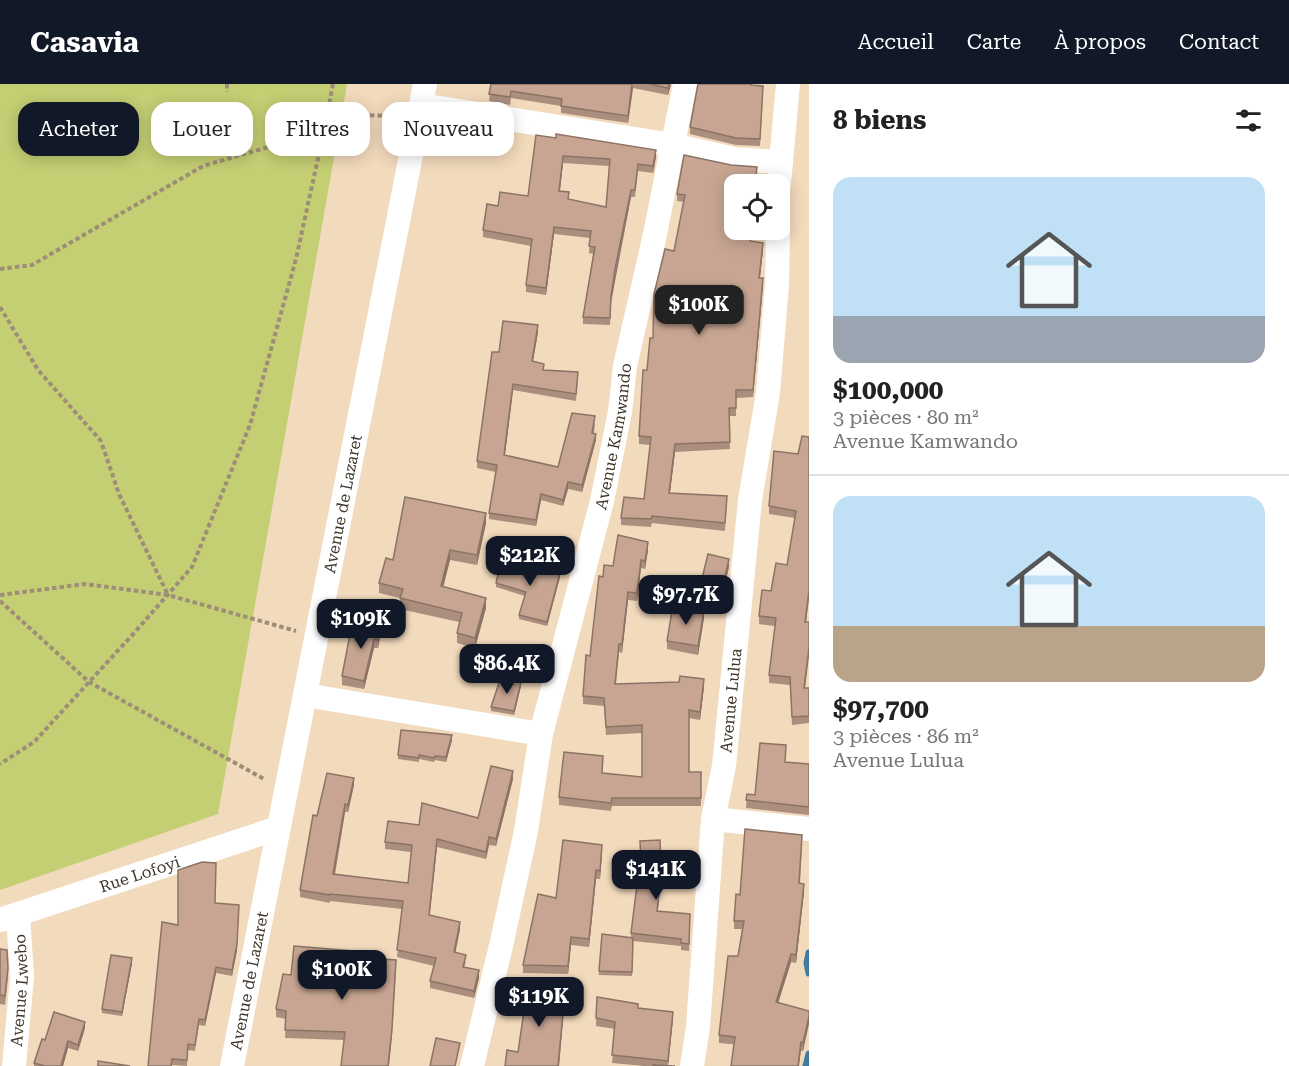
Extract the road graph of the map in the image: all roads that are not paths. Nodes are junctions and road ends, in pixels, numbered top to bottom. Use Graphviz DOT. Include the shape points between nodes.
graph roads {
  1 [pos="685,84"];
  2 [pos="788,84"];
  3 [pos="514,118"];
  4 [pos="673,145"];
  5 [pos="411,156"];
  6 [pos="780,173"];
  7 [pos="778,240"];
  8 [pos="305,695"];
  9 [pos="542,734"];
  10 [pos="713,819"];
  11 [pos="278,828"];
  12 [pos="809,829"];
  13 [pos="9,917"];
  14 [pos="14,1066"];
  15 [pos="232,1066"];
  16 [pos="472,1066"];
  17 [pos="692,1066"];
  1 -- 4 [label="street, Avenue Kamwando"];
  2 -- 6 [label="street"];
  3 -- 4 [label="street"];
  4 -- 6 [label="street"];
  4 -- 9 [label="street, Avenue Kamwando" via="602,501"];
  5 -- 8 [label="street, Avenue de Lazaret"];
  7 -- 10 [label="street, Avenue Lulua" via="768,393 750,500 724,766"];
  8 -- 9 [label="street"];
  8 -- 11 [label="street, Avenue de Lazaret"];
  9 -- 16 [label="street, Avenue Kamwando" via="521,854"];
  10 -- 12 [label="street"];
  10 -- 17 [label="street, Avenue Lulua"];
  11 -- 13 [label="street, Rue Lofoyi"];
  11 -- 15 [label="street, Avenue de Lazaret"];
  13 -- 14 [label="street, Avenue Lwebo" via="22,977"];
}
